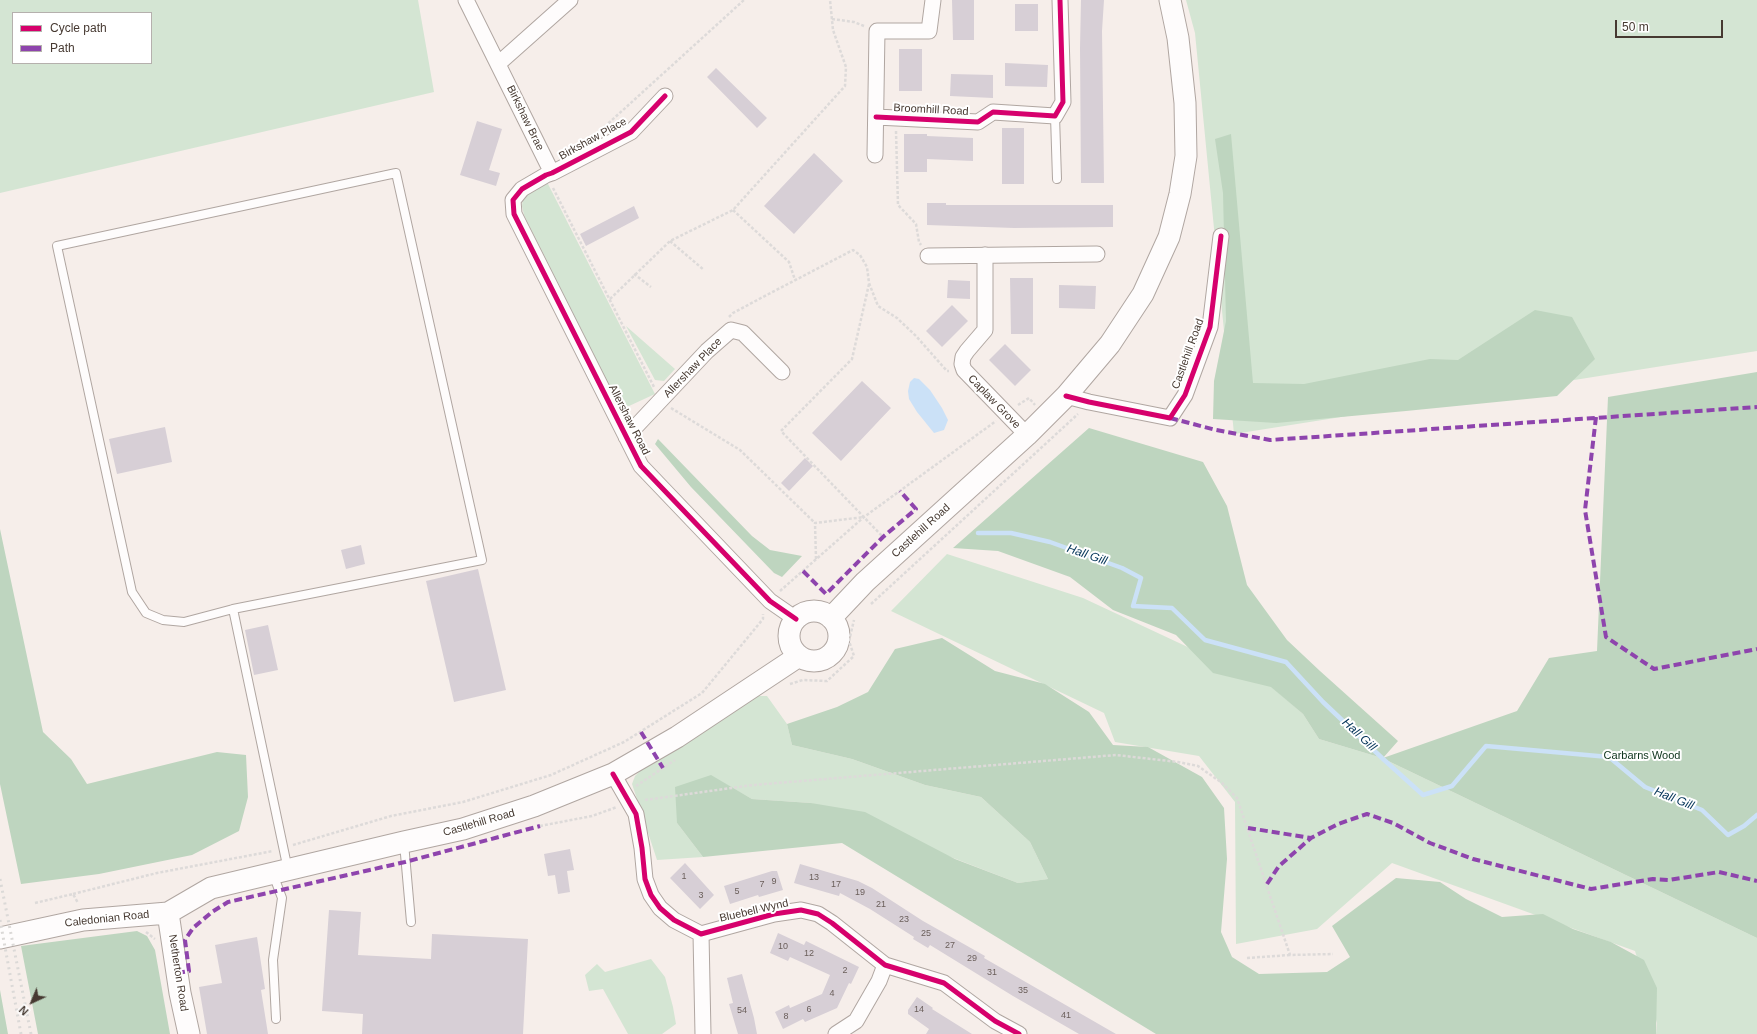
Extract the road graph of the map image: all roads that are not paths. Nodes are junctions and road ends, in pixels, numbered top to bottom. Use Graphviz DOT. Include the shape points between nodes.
graph roads {
  1 [pos="466,0"];
  2 [pos="570,0"];
  3 [pos="933,0"];
  4 [pos="1060,0"];
  5 [pos="1170,0"];
  6 [pos="498,64"];
  7 [pos="665,96"];
  8 [pos="1055,116"];
  9 [pos="876,117"];
  10 [pos="875,155"];
  11 [pos="549,174"];
  12 [pos="1057,179"];
  13 [pos="522,189"];
  14 [pos="1221,236"];
  15 [pos="1098,254"];
  16 [pos="985,255"];
  17 [pos="928,256"];
  18 [pos="782,372"];
  19 [pos="1066,396"];
  20 [pos="1027,435"];
  21 [pos="626,437"];
  22 [pos="233,609"];
  23 [pos="831,618"];
  24 [pos="793,628"];
  25 [pos="799,656"];
  26 [pos="768,676"];
  27 [pos="613,774"];
  28 [pos="404,842"];
  29 [pos="280,872"];
  30 [pos="168,913"];
  31 [pos="411,922"];
  32 [pos="701,934"];
  33 [pos="0,938"];
  34 [pos="885,965"];
  35 [pos="276,1019"];
  36 [pos="188,1034"];
  37 [pos="704,1034"];
  38 [pos="836,1034"];
  39 [pos="1018,1034"];
  1 -- 6 [label="street, Birkshaw Brae"];
  2 -- 6 [label="street"];
  3 -- 9 [label="street" via="929,31 877,31"];
  4 -- 8 [label="street" via="1063,102"];
  5 -- 19 [label="main road, Castlehill Road" via="1178,38 1185,104 1186,156 1180,194 1168,237 1143,294 1110,344"];
  6 -- 11 [label="street, Birkshaw Brae"];
  7 -- 11 [label="street, Birkshaw Place" via="631,132"];
  8 -- 9 [label="street, Broomhill Road" via="993,112 978,122"];
  8 -- 12 [label="lane"];
  9 -- 10 [label="street"];
  11 -- 13 [label="street, Birkshaw Place"];
  13 -- 21 [label="street, Allershaw Road" via="513,200 514,214"];
  14 -- 19 [label="street, Castlehill Road" via="1210,327 1185,395 1170,418"];
  15 -- 16 [label="street"];
  16 -- 17 [label="street"];
  16 -- 20 [label="street, Caplaw Grove" via="986,325 983,334 963,357 962,364 964,370"];
  18 -- 21 [label="street, Allershaw Place" via="743,333 731,330 707,351"];
  19 -- 20 [label="main road, Castlehill Road"];
  20 -- 23 [label="main road, Castlehill Road" via="865,582"];
  21 -- 24 [label="street, Allershaw Road" via="641,466"];
  22 -- 22 [label="lane" via="184,622 163,620 146,613 132,592 57,246 396,173 482,560"];
  22 -- 29 [label="lane" via="282,848"];
  23 -- 24 [label="main road" via="814,612 803,614"];
  23 -- 25 [label="main road" via="836,623 839,637 835,650 825,659 816,661"];
  24 -- 25 [label="main road" via="791,647"];
  24 -- 26 [label="main road, Castlehill Road"];
  25 -- 26 [label="main road, Castlehill Road"];
  26 -- 27 [label="main road, Castlehill Road" via="677,737"];
  27 -- 28 [label="main road, Castlehill Road" via="534,806 463,829"];
  27 -- 32 [label="street" via="636,814 645,879 651,895 660,908 674,920"];
  28 -- 29 [label="main road, Castlehill Road"];
  28 -- 31 [label="lane"];
  29 -- 30 [label="main road, Castlehill Road" via="211,888"];
  29 -- 35 [label="lane" via="282,898 273,960"];
  30 -- 33 [label="main road, Caledonian Road" via="83,920"];
  30 -- 36 [label="main road, Netherton Road"];
  32 -- 34 [label="street, Bluebell Wynd" via="774,914 800,910 818,914"];
  32 -- 37 [label="street"];
  34 -- 38 [label="street" via="879,981 856,1021"];
  34 -- 39 [label="street, Bluebell Wynd" via="944,983 994,1021"];
}
